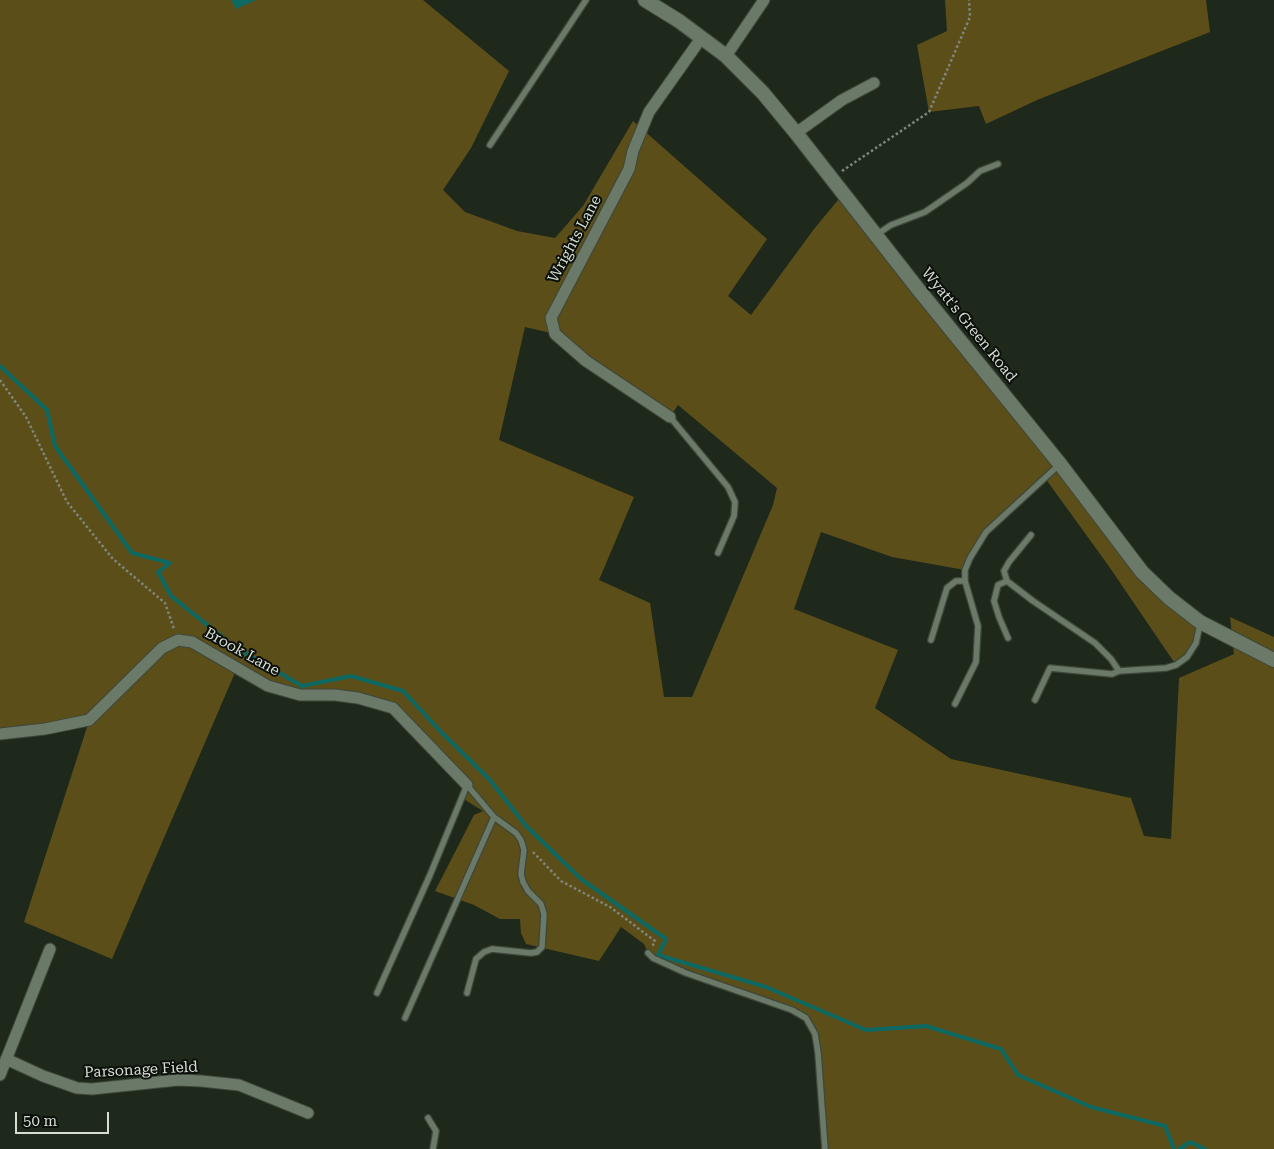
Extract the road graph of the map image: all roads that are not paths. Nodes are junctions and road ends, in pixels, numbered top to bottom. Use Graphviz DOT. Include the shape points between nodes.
graph roads {
  1 [pos="586,0"];
  2 [pos="645,0"];
  3 [pos="764,0"];
  4 [pos="702,37"];
  5 [pos="726,56"];
  6 [pos="874,83"];
  7 [pos="796,133"];
  8 [pos="490,145"];
  9 [pos="998,164"];
  10 [pos="876,235"];
  11 [pos="670,417"];
  12 [pos="1060,464"];
  13 [pos="1031,535"];
  14 [pos="718,553"];
  15 [pos="965,580"];
  16 [pos="1007,581"];
  17 [pos="1200,622"];
  18 [pos="1008,638"];
  19 [pos="931,640"];
  20 [pos="1274,660"];
  21 [pos="1119,671"];
  22 [pos="1035,700"];
  23 [pos="956,704"];
  24 [pos="0,734"];
  25 [pos="467,785"];
  26 [pos="494,817"];
  27 [pos="50,949"];
  28 [pos="648,953"];
  29 [pos="377,993"];
  30 [pos="467,993"];
  31 [pos="406,1018"];
  32 [pos="6,1059"];
  33 [pos="0,1075"];
  34 [pos="308,1113"];
  35 [pos="428,1118"];
  36 [pos="433,1149"];
  37 [pos="825,1149"];
  1 -- 8 [label="lane"];
  2 -- 4 [label="street, Wyatt's Green Road"];
  3 -- 5 [label="street"];
  4 -- 5 [label="street, Wyatt's Green Road"];
  4 -- 11 [label="street, Wrights Lane" via="649,112 629,169 551,318 555,334 586,361"];
  5 -- 7 [label="street, Wyatt's Green Road"];
  6 -- 7 [label="street" via="842,100"];
  7 -- 10 [label="street, Wyatt's Green Road"];
  9 -- 10 [label="lane" via="980,171 967,184 925,212"];
  10 -- 12 [label="street, Wyatt's Green Road"];
  11 -- 14 [label="lane" via="728,487 736,502 734,516"];
  12 -- 15 [label="lane" via="986,532 970,558"];
  12 -- 17 [label="street, Wyatt's Green Road" via="1142,572"];
  13 -- 16 [label="lane" via="1004,571"];
  15 -- 19 [label="lane" via="956,581 947,588"];
  15 -- 23 [label="lane" via="978,626 976,662"];
  16 -- 18 [label="lane" via="998,586 994,601"];
  16 -- 21 [label="lane" via="1095,643"];
  17 -- 20 [label="street, Wyatt's Green Road"];
  17 -- 21 [label="lane" via="1196,643 1187,657 1176,665"];
  21 -- 22 [label="lane" via="1112,674 1050,668"];
  24 -- 25 [label="street, Brook Lane" via="89,720 162,648 178,640 192,642 268,686 300,695 358,698 393,708"];
  25 -- 26 [label="lane"];
  25 -- 29 [label="lane"];
  26 -- 30 [label="lane" via="521,840 524,850 523,882 543,909 542,947 531,953 492,949 484,952 476,959"];
  26 -- 31 [label="lane"];
  27 -- 32 [label="street"];
  28 -- 37 [label="lane" via="686,973 792,1010 806,1018 815,1034 818,1052"];
  32 -- 33 [label="street"];
  32 -- 34 [label="street, Parsonage Field" via="78,1088 200,1080 239,1085"];
  35 -- 36 [label="lane" via="436,1131"];
}
